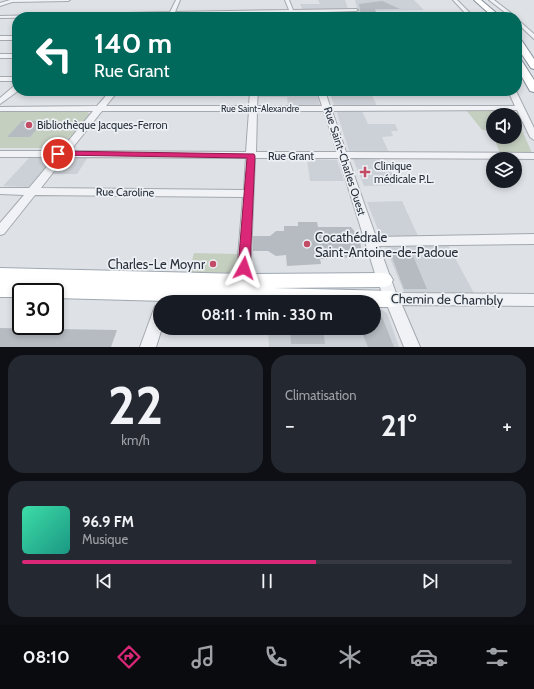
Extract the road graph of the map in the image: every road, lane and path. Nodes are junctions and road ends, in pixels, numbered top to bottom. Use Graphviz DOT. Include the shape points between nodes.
graph roads {
  1 [pos="39,0"];
  2 [pos="68,0"];
  3 [pos="178,0"];
  4 [pos="287,0"];
  5 [pos="455,0"];
  6 [pos="491,0"];
  7 [pos="10,1"];
  8 [pos="473,1"];
  9 [pos="0,5"];
  10 [pos="29,8"];
  11 [pos="353,8"];
  12 [pos="292,11"];
  13 [pos="172,12"];
  14 [pos="281,12"];
  15 [pos="353,12"];
  16 [pos="354,12"];
  17 [pos="467,12"];
  18 [pos="483,12"];
  19 [pos="490,12"];
  20 [pos="507,12"];
  21 [pos="0,17"];
  22 [pos="12,17"];
  23 [pos="522,25"];
  24 [pos="534,37"];
  25 [pos="0,38"];
  26 [pos="12,38"];
  27 [pos="522,48"];
  28 [pos="0,56"];
  29 [pos="12,56"];
  30 [pos="534,66"];
  31 [pos="522,69"];
  32 [pos="0,79"];
  33 [pos="12,79"];
  34 [pos="534,89"];
  35 [pos="12,92"];
  36 [pos="110,96"];
  37 [pos="254,96"];
  38 [pos="324,96"];
  39 [pos="514,96"];
  40 [pos="0,102"];
  41 [pos="486,108"];
  42 [pos="520,108"];
  43 [pos="0,109"];
  44 [pos="99,109"];
  45 [pos="253,109"];
  46 [pos="328,109"];
  47 [pos="522,112"];
  48 [pos="534,137"];
  49 [pos="0,154"];
  50 [pos="63,154"];
  51 [pos="251,156"];
  52 [pos="344,156"];
  53 [pos="534,156"];
  54 [pos="0,191"];
  55 [pos="32,191"];
  56 [pos="249,194"];
  57 [pos="0,231"];
  58 [pos="534,240"];
  59 [pos="372,242"];
  60 [pos="0,275"];
  61 [pos="384,280"];
  62 [pos="243,281"];
  63 [pos="0,289"];
  64 [pos="153,297"];
  65 [pos="381,299"];
  66 [pos="391,299"];
  67 [pos="534,300"];
  68 [pos="153,332"];
  69 [pos="148,347"];
  70 [pos="412,347"];
  1 -- 2 [label="street"];
  1 -- 7 [label="street"];
  1 -- 10 [label="street"];
  3 -- 13 [label="street"];
  4 -- 12 [label="street"];
  5 -- 17 [label="street"];
  6 -- 20 [label="street"];
  7 -- 9 [label="street"];
  8 -- 18 [label="highway"];
  8 -- 19 [label="highway"];
  11 -- 12 [label="street"];
  11 -- 15 [label="street"];
  11 -- 16 [label="street"];
  12 -- 14 [label="street"];
  21 -- 22 [label="street"];
  23 -- 24 [label="street"];
  25 -- 26 [label="street"];
  27 -- 30 [label="highway"];
  28 -- 29 [label="street"];
  31 -- 34 [label="highway"];
  32 -- 33 [label="street"];
  35 -- 40 [label="street"];
  36 -- 44 [label="street"];
  37 -- 45 [label="street"];
  38 -- 46 [label="street, Rue Saint-Charles Ouest"];
  39 -- 42 [label="street"];
  41 -- 46 [label="street, Rue Saint-Alexandre"];
  43 -- 44 [label="street, Rue Saint-Alexandre"];
  44 -- 45 [label="street, Rue Saint-Alexandre"];
  44 -- 50 [label="street"];
  45 -- 46 [label="street, Rue Saint-Alexandre"];
  45 -- 51 [label="street"];
  46 -- 52 [label="street, Rue Saint-Charles Ouest"];
  47 -- 48 [label="street"];
  49 -- 50 [label="street, Rue Grant"];
  50 -- 51 [label="street, Rue Grant"];
  50 -- 55 [label="street"];
  51 -- 52 [label="street, Rue Grant"];
  51 -- 56 [label="street"];
  52 -- 53 [label="street, Rue Grant"];
  52 -- 59 [label="street, Rue Saint-Charles Ouest"];
  54 -- 55 [label="street, Rue Caroline"];
  55 -- 56 [label="street, Rue Caroline"];
  55 -- 57 [label="street"];
  56 -- 62 [label="street"];
  58 -- 59 [label="street"];
  59 -- 61 [label="street, Rue Saint-Charles Ouest"];
  60 -- 62 [label="main road, Chemin de Chambly"];
  61 -- 62 [label="main road, Chemin de Chambly"];
  61 -- 66 [label="street, Rue Saint-Charles Ouest"];
  63 -- 64 [label="main road, Chemin de Chambly"];
  65 -- 66 [label="main road, Chemin de Chambly"];
  66 -- 67 [label="street, Chemin de Chambly"];
  66 -- 70 [label="street, Rue Saint-Charles Ouest"];
  68 -- 69 [label="street"];
}
